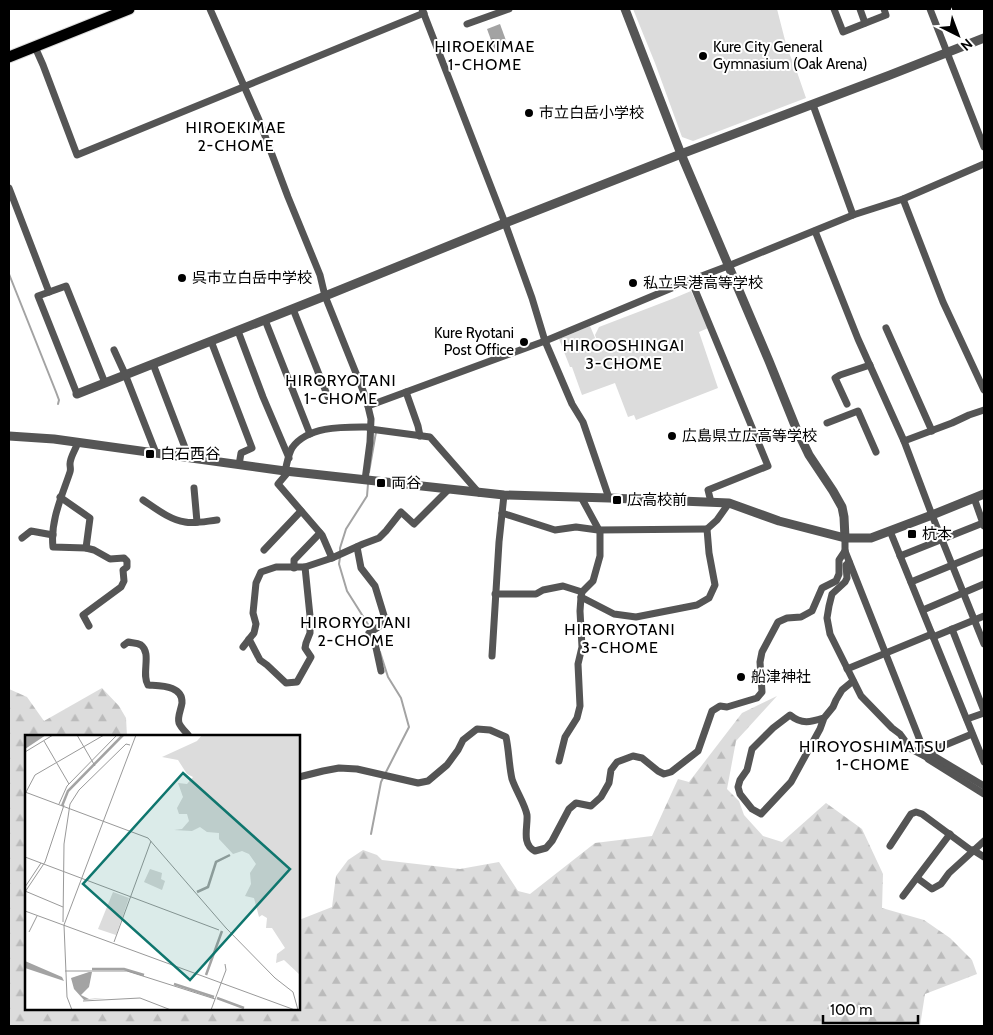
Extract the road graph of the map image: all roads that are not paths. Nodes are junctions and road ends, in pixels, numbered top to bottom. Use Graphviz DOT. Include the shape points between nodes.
graph roads {
  1 [pos="128,9"];
  2 [pos="210,9"];
  3 [pos="509,9"];
  4 [pos="625,9"];
  5 [pos="834,9"];
  6 [pos="860,9"];
  7 [pos="884,9"];
  8 [pos="930,9"];
  9 [pos="423,11"];
  10 [pos="865,23"];
  11 [pos="467,24"];
  12 [pos="984,38"];
  13 [pos="35,47"];
  14 [pos="948,53"];
  15 [pos="9,58"];
  16 [pos="244,86"];
  17 [pos="813,105"];
  18 [pos="984,147"];
  19 [pos="681,154"];
  20 [pos="984,164"];
  21 [pos="9,188"];
  22 [pos="903,199"];
  23 [pos="853,215"];
  24 [pos="505,223"];
  25 [pos="815,231"];
  26 [pos="728,266"];
  27 [pos="692,280"];
  28 [pos="49,292"];
  29 [pos="325,296"];
  30 [pos="293,309"];
  31 [pos="266,320"];
  32 [pos="886,328"];
  33 [pos="238,331"];
  34 [pos="211,341"];
  35 [pos="545,341"];
  36 [pos="114,350"];
  37 [pos="153,364"];
  38 [pos="870,365"];
  39 [pos="126,374"];
  40 [pos="105,383"];
  41 [pos="984,390"];
  42 [pos="406,392"];
  43 [pos="77,394"];
  44 [pos="328,396"];
  45 [pos="847,404"];
  46 [pos="368,406"];
  47 [pos="984,410"];
  48 [pos="826,423"];
  49 [pos="370,428"];
  50 [pos="932,431"];
  51 [pos="310,434"];
  52 [pos="9,436"];
  53 [pos="420,436"];
  54 [pos="904,441"];
  55 [pos="78,442"];
  56 [pos="876,452"];
  57 [pos="156,453"];
  58 [pos="189,458"];
  59 [pos="289,458"];
  60 [pos="239,464"];
  61 [pos="287,471"];
  62 [pos="365,480"];
  63 [pos="194,488"];
  64 [pos="449,489"];
  65 [pos="479,493"];
  66 [pos="984,494"];
  67 [pos="504,496"];
  68 [pos="60,497"];
  69 [pos="580,497"];
  70 [pos="609,498"];
  71 [pos="974,498"];
  72 [pos="143,500"];
  73 [pos="710,502"];
  74 [pos="729,503"];
  75 [pos="301,511"];
  76 [pos="502,512"];
  77 [pos="932,515"];
  78 [pos="218,520"];
  79 [pos="197,522"];
  80 [pos="984,524"];
  81 [pos="707,529"];
  82 [pos="598,530"];
  83 [pos="890,531"];
  84 [pos="320,533"];
  85 [pos="53,535"];
  86 [pos="22,538"];
  87 [pos="845,538"];
  88 [pos="942,539"];
  89 [pos="357,547"];
  90 [pos="86,548"];
  91 [pos="264,550"];
  92 [pos="845,551"];
  93 [pos="984,552"];
  94 [pos="900,556"];
  95 [pos="332,558"];
  96 [pos="849,562"];
  97 [pos="952,565"];
  98 [pos="306,567"];
  99 [pos="294,568"];
  100 [pos="911,582"];
  101 [pos="984,584"];
  102 [pos="964,592"];
  103 [pos="496,594"];
  104 [pos="581,594"];
  105 [pos="923,610"];
  106 [pos="984,616"];
  107 [pos="974,620"];
  108 [pos="89,626"];
  109 [pos="952,629"];
  110 [pos="932,636"];
  111 [pos="249,639"];
  112 [pos="984,644"];
  113 [pos="124,645"];
  114 [pos="243,647"];
  115 [pos="885,653"];
  116 [pos="492,656"];
  117 [pos="847,669"];
  118 [pos="381,671"];
  119 [pos="853,680"];
  120 [pos="984,712"];
  121 [pos="824,718"];
  122 [pos="967,719"];
  123 [pos="972,734"];
  124 [pos="187,735"];
  125 [pos="927,755"];
  126 [pos="559,760"];
  127 [pos="984,762"];
  128 [pos="300,777"];
  129 [pos="984,786"];
  130 [pos="984,794"];
  131 [pos="950,834"];
  132 [pos="984,841"];
  133 [pos="890,846"];
  134 [pos="973,850"];
  135 [pos="984,857"];
  136 [pos="917,878"];
  137 [pos="902,896"];
  1 -- 13 [label="highway"];
  2 -- 16 [label="street"];
  3 -- 11 [label="street"];
  4 -- 19 [label="street"];
  5 -- 10 [label="street" via="843,32"];
  6 -- 10 [label="street"];
  7 -- 10 [label="street" via="886,15"];
  8 -- 14 [label="street"];
  9 -- 16 [label="street"];
  9 -- 24 [label="street"];
  12 -- 14 [label="street"];
  13 -- 15 [label="highway"];
  13 -- 16 [label="street" via="77,155"];
  14 -- 17 [label="street"];
  14 -- 18 [label="street"];
  16 -- 29 [label="street" via="320,275"];
  17 -- 19 [label="street"];
  17 -- 23 [label="street"];
  19 -- 24 [label="street"];
  19 -- 26 [label="street"];
  20 -- 22 [label="street"];
  21 -- 28 [label="street"];
  22 -- 23 [label="street"];
  22 -- 41 [label="street" via="943,302"];
  23 -- 25 [label="street"];
  24 -- 29 [label="street"];
  24 -- 35 [label="street"];
  25 -- 26 [label="street"];
  25 -- 38 [label="street"];
  26 -- 27 [label="street"];
  26 -- 87 [label="street" via="796,428 842,507"];
  27 -- 35 [label="street"];
  27 -- 73 [label="street" via="768,466 708,490"];
  28 -- 40 [label="street" via="66,286"];
  28 -- 43 [label="street" via="38,296"];
  29 -- 30 [label="street"];
  29 -- 46 [label="street"];
  30 -- 31 [label="street"];
  30 -- 44 [label="street"];
  31 -- 33 [label="street"];
  31 -- 51 [label="street"];
  32 -- 50 [label="street"];
  33 -- 34 [label="street"];
  33 -- 59 [label="street"];
  34 -- 37 [label="street"];
  34 -- 60 [label="street" via="252,448 241,453"];
  35 -- 42 [label="street"];
  35 -- 70 [label="street" via="582,422"];
  36 -- 39 [label="street"];
  37 -- 39 [label="street"];
  37 -- 58 [label="street"];
  38 -- 45 [label="street" via="835,378"];
  38 -- 54 [label="street"];
  39 -- 40 [label="street"];
  39 -- 57 [label="street"];
  40 -- 43 [label="street"];
  42 -- 46 [label="street"];
  42 -- 53 [label="street"];
  46 -- 49 [label="street"];
  47 -- 50 [label="street"];
  48 -- 56 [label="street" via="858,411"];
  49 -- 51 [label="street" via="333,428"];
  49 -- 53 [label="street"];
  49 -- 62 [label="street"];
  50 -- 54 [label="street"];
  51 -- 59 [label="street" via="293,448"];
  52 -- 55 [label="street"];
  53 -- 65 [label="street" via="430,437"];
  54 -- 77 [label="street"];
  55 -- 57 [label="street"];
  55 -- 68 [label="street"];
  57 -- 58 [label="street"];
  58 -- 60 [label="street"];
  59 -- 61 [label="street"];
  60 -- 61 [label="street"];
  61 -- 62 [label="street"];
  61 -- 75 [label="street" via="278,484"];
  62 -- 64 [label="street"];
  63 -- 79 [label="street"];
  64 -- 65 [label="street"];
  64 -- 89 [label="street" via="414,524 401,512 379,538"];
  65 -- 67 [label="street"];
  66 -- 71 [label="street"];
  67 -- 69 [label="street"];
  67 -- 76 [label="street"];
  68 -- 85 [label="street"];
  68 -- 90 [label="street" via="90,518"];
  69 -- 70 [label="street"];
  69 -- 82 [label="street"];
  70 -- 73 [label="street"];
  71 -- 77 [label="street"];
  71 -- 80 [label="street"];
  72 -- 79 [label="street" via="176,519"];
  73 -- 74 [label="street"];
  74 -- 81 [label="street"];
  74 -- 87 [label="street" via="779,521"];
  75 -- 84 [label="street"];
  75 -- 91 [label="street"];
  76 -- 82 [label="street" via="555,530 576,527"];
  76 -- 103 [label="street"];
  77 -- 83 [label="street"];
  77 -- 88 [label="street"];
  78 -- 79 [label="street"];
  80 -- 88 [label="street"];
  81 -- 82 [label="street"];
  81 -- 104 [label="street" via="715,585 709,598 698,605 636,617 614,614"];
  82 -- 104 [label="street" via="600,556 593,581"];
  83 -- 87 [label="street" via="871,538"];
  83 -- 94 [label="street"];
  84 -- 95 [label="street"];
  84 -- 99 [label="street" via="294,560"];
  85 -- 86 [label="street" via="31,531"];
  85 -- 90 [label="street" via="53,547"];
  87 -- 92 [label="street"];
  88 -- 94 [label="street"];
  88 -- 97 [label="street"];
  89 -- 95 [label="street"];
  89 -- 118 [label="street" via="361,568 375,586 386,622 370,633"];
  90 -- 108 [label="street" via="110,559 124,558 127,561 121,587 83,615"];
  92 -- 96 [label="street"];
  92 -- 128 [label="street" via="839,560 836,581 822,588 812,611 778,622 762,652 762,692 757,698 720,706 712,711 698,751 671,772 664,774 642,758 633,756 617,762 602,797 590,806 576,804 569,809 546,848 535,851 529,846 527,814 513,781 506,737 490,730 477,729 471,733 447,765 428,781 418,783 339,768"];
  93 -- 97 [label="street"];
  94 -- 100 [label="street"];
  95 -- 98 [label="street"];
  96 -- 115 [label="street"];
  96 -- 117 [label="street" via="845,582 832,594 827,618 830,634"];
  97 -- 100 [label="street"];
  97 -- 102 [label="street"];
  98 -- 99 [label="street"];
  98 -- 111 [label="street" via="310,633 305,648 311,656 297,682 286,683 280,679 260,660"];
  99 -- 111 [label="street" via="276,567 261,572 256,583 253,613 256,624"];
  100 -- 105 [label="street"];
  101 -- 102 [label="street"];
  102 -- 105 [label="street"];
  102 -- 107 [label="street"];
  103 -- 104 [label="street" via="536,594 563,586"];
  103 -- 116 [label="street"];
  104 -- 126 [label="street" via="580,706"];
  105 -- 110 [label="street"];
  106 -- 107 [label="street"];
  107 -- 109 [label="street"];
  107 -- 112 [label="street"];
  109 -- 110 [label="street"];
  109 -- 120 [label="street"];
  110 -- 115 [label="street"];
  110 -- 122 [label="street"];
  111 -- 114 [label="street"];
  113 -- 124 [label="street" via="128,642 143,647 148,685 168,686 182,698 180,724"];
  115 -- 117 [label="street"];
  115 -- 125 [label="street"];
  117 -- 119 [label="street"];
  119 -- 121 [label="street" via="842,690"];
  119 -- 125 [label="street" via="862,696 911,749"];
  120 -- 122 [label="street"];
  121 -- 121 [label="street" via="811,722 790,715 752,749 738,788 752,809 761,814 791,782"];
  122 -- 123 [label="street"];
  123 -- 125 [label="street"];
  123 -- 127 [label="street"];
  125 -- 129 [label="street"];
  125 -- 130 [label="street"];
  131 -- 133 [label="street" via="916,812 911,814"];
  131 -- 134 [label="street"];
  131 -- 136 [label="street"];
  132 -- 134 [label="street"];
  134 -- 135 [label="street"];
  134 -- 136 [label="street" via="941,884 932,889"];
  136 -- 137 [label="street"];
}
